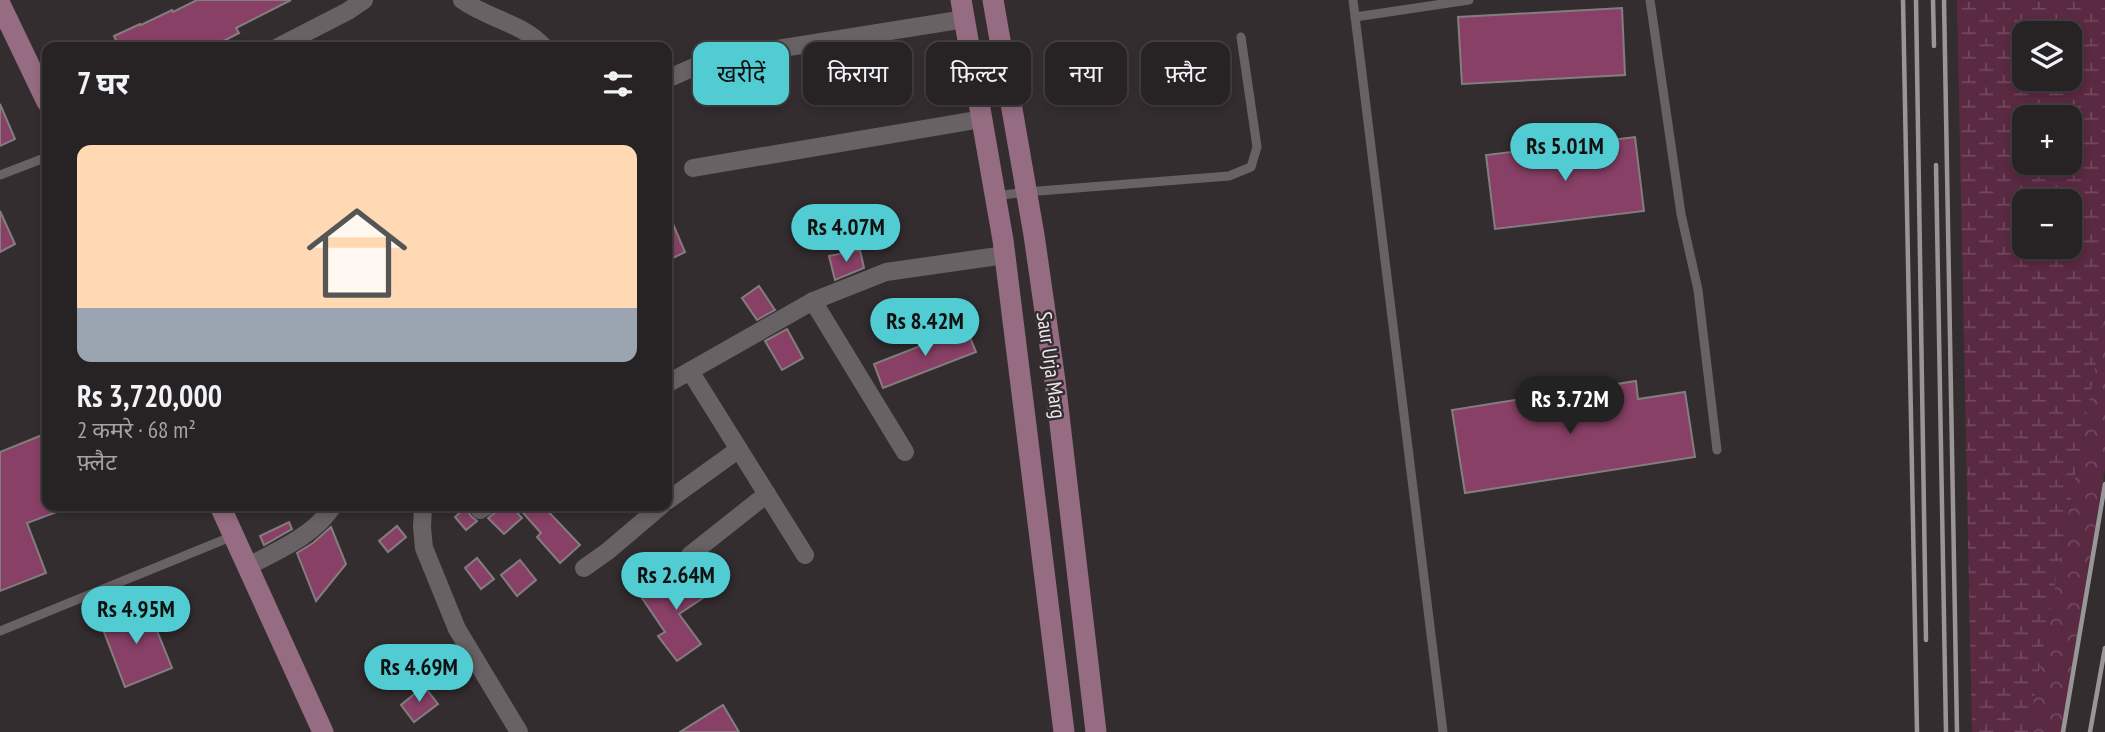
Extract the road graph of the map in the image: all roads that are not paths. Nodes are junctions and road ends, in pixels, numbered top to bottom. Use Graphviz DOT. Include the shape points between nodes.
graph roads {
  1 [pos="364,0"];
  2 [pos="462,0"];
  3 [pos="993,0"];
  4 [pos="1353,0"];
  5 [pos="1469,0"];
  6 [pos="1650,0"];
  7 [pos="0,4"];
  8 [pos="963,10"];
  9 [pos="1356,17"];
  10 [pos="1241,37"];
  11 [pos="288,42"];
  12 [pos="539,42"];
  13 [pos="672,77"];
  14 [pos="42,92"];
  15 [pos="982,119"];
  16 [pos="42,158"];
  17 [pos="692,168"];
  18 [pos="0,175"];
  19 [pos="1026,192"];
  20 [pos="996,196"];
  21 [pos="1005,255"];
  22 [pos="814,301"];
  23 [pos="690,371"];
  24 [pos="672,381"];
  25 [pos="1062,442"];
  26 [pos="1029,448"];
  27 [pos="739,449"];
  28 [pos="1717,450"];
  29 [pos="905,452"];
  30 [pos="767,494"];
  31 [pos="672,497"];
  32 [pos="222,511"];
  33 [pos="329,511"];
  34 [pos="423,511"];
  35 [pos="655,511"];
  36 [pos="233,537"];
  37 [pos="690,555"];
  38 [pos="806,555"];
  39 [pos="247,567"];
  40 [pos="584,568"];
  41 [pos="0,631"];
  42 [pos="324,732"];
  43 [pos="519,732"];
  44 [pos="1064,732"];
  45 [pos="1096,732"];
  46 [pos="1443,732"];
  1 -- 11 [label="street"];
  2 -- 12 [label="street"];
  3 -- 19 [label="street, Saur Urja Marg"];
  4 -- 9 [label="lane"];
  5 -- 9 [label="lane"];
  6 -- 28 [label="lane" via="1681,214 1698,290"];
  7 -- 14 [label="street"];
  8 -- 13 [label="street" via="745,54 694,66"];
  8 -- 15 [label="street, Saur Urja Marg"];
  9 -- 46 [label="lane"];
  10 -- 19 [label="lane" via="1257,147 1251,167 1229,176"];
  15 -- 17 [label="street"];
  15 -- 20 [label="street, Saur Urja Marg"];
  16 -- 18 [label="lane"];
  19 -- 20 [label="lane"];
  19 -- 25 [label="street, Saur Urja Marg"];
  20 -- 21 [label="street, Saur Urja Marg"];
  21 -- 22 [label="street" via="886,272"];
  21 -- 26 [label="street, Saur Urja Marg"];
  22 -- 23 [label="street"];
  22 -- 29 [label="street"];
  23 -- 24 [label="street"];
  23 -- 27 [label="street"];
  25 -- 26 [label="street"];
  25 -- 45 [label="street, Saur Urja Marg"];
  26 -- 44 [label="street, Saur Urja Marg"];
  27 -- 30 [label="street"];
  27 -- 31 [label="street"];
  30 -- 37 [label="street"];
  30 -- 38 [label="street"];
  32 -- 36 [label="street"];
  33 -- 39 [label="street" via="306,534"];
  34 -- 43 [label="street" via="424,548 457,629"];
  35 -- 40 [label="street"];
  36 -- 39 [label="street"];
  36 -- 41 [label="lane"];
  39 -- 42 [label="street"];
}
